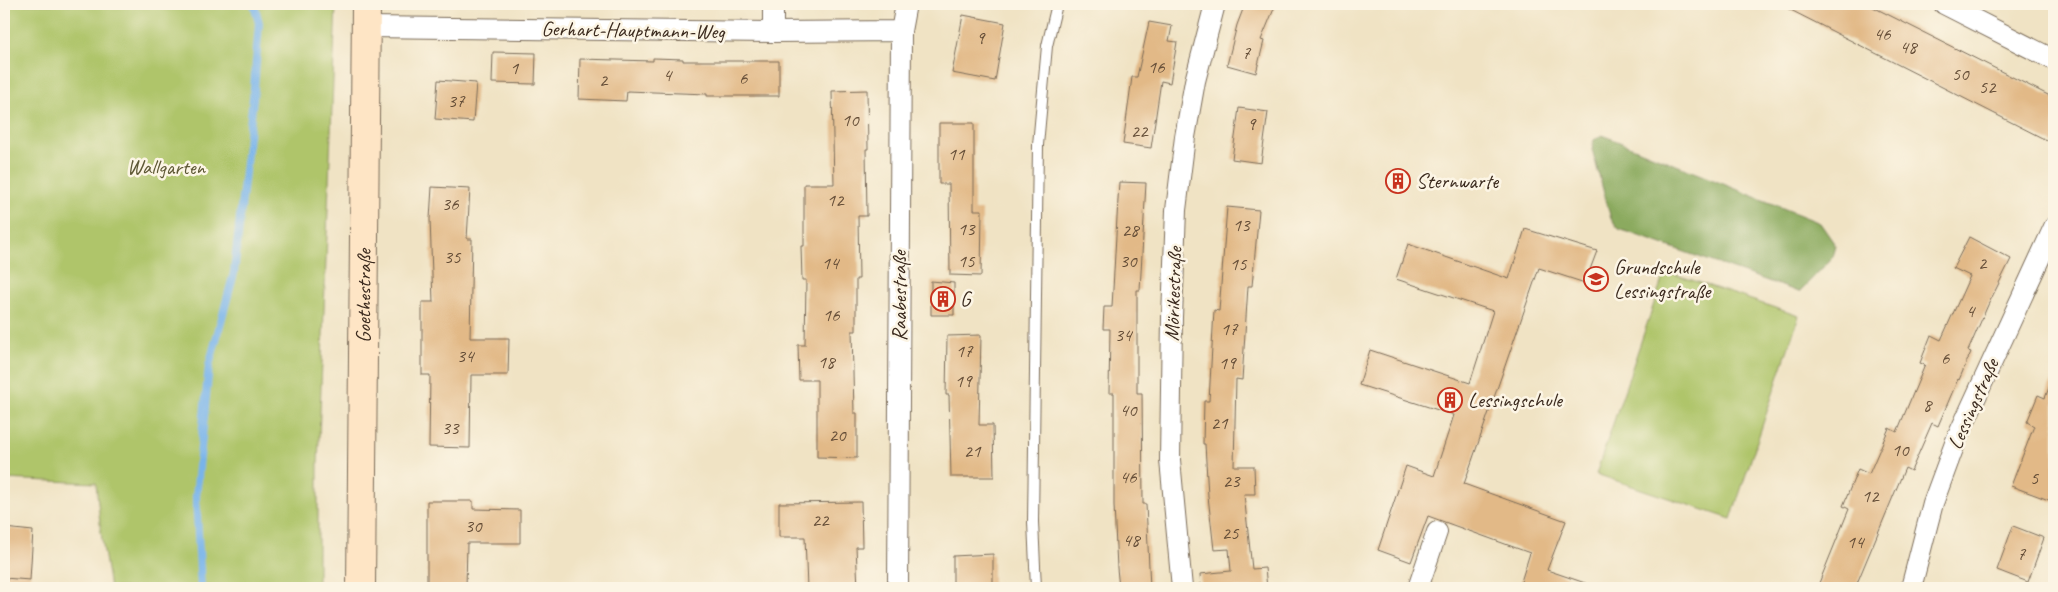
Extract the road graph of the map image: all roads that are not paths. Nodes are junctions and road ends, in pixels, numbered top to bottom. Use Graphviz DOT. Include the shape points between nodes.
graph roads {
  1 [pos="773,4"];
  2 [pos="906,4"];
  3 [pos="1057,4"];
  4 [pos="1215,4"];
  5 [pos="1944,4"];
  6 [pos="366,16"];
  7 [pos="901,31"];
  8 [pos="772,32"];
  9 [pos="2054,60"];
  10 [pos="2054,227"];
  11 [pos="1437,532"];
  12 [pos="361,588"];
  13 [pos="898,588"];
  14 [pos="1036,588"];
  15 [pos="1182,588"];
  16 [pos="1418,588"];
  17 [pos="1912,588"];
  1 -- 8 [label="street"];
  2 -- 7 [label="street, Raabestraße"];
  3 -- 14 [label="lane" via="1047,46 1038,145 1033,522"];
  4 -- 15 [label="street, Mörikestraße" via="1195,81 1176,210 1170,460"];
  5 -- 9 [label="street"];
  6 -- 8 [label="street, Gerhart-Hauptmann-Weg"];
  6 -- 12 [label="main road, Goethestraße"];
  7 -- 8 [label="street, Gerhart-Hauptmann-Weg"];
  7 -- 13 [label="street, Raabestraße"];
  10 -- 17 [label="street, Lessingstraße" via="1957,438 1933,503"];
  11 -- 16 [label="street"];
}
